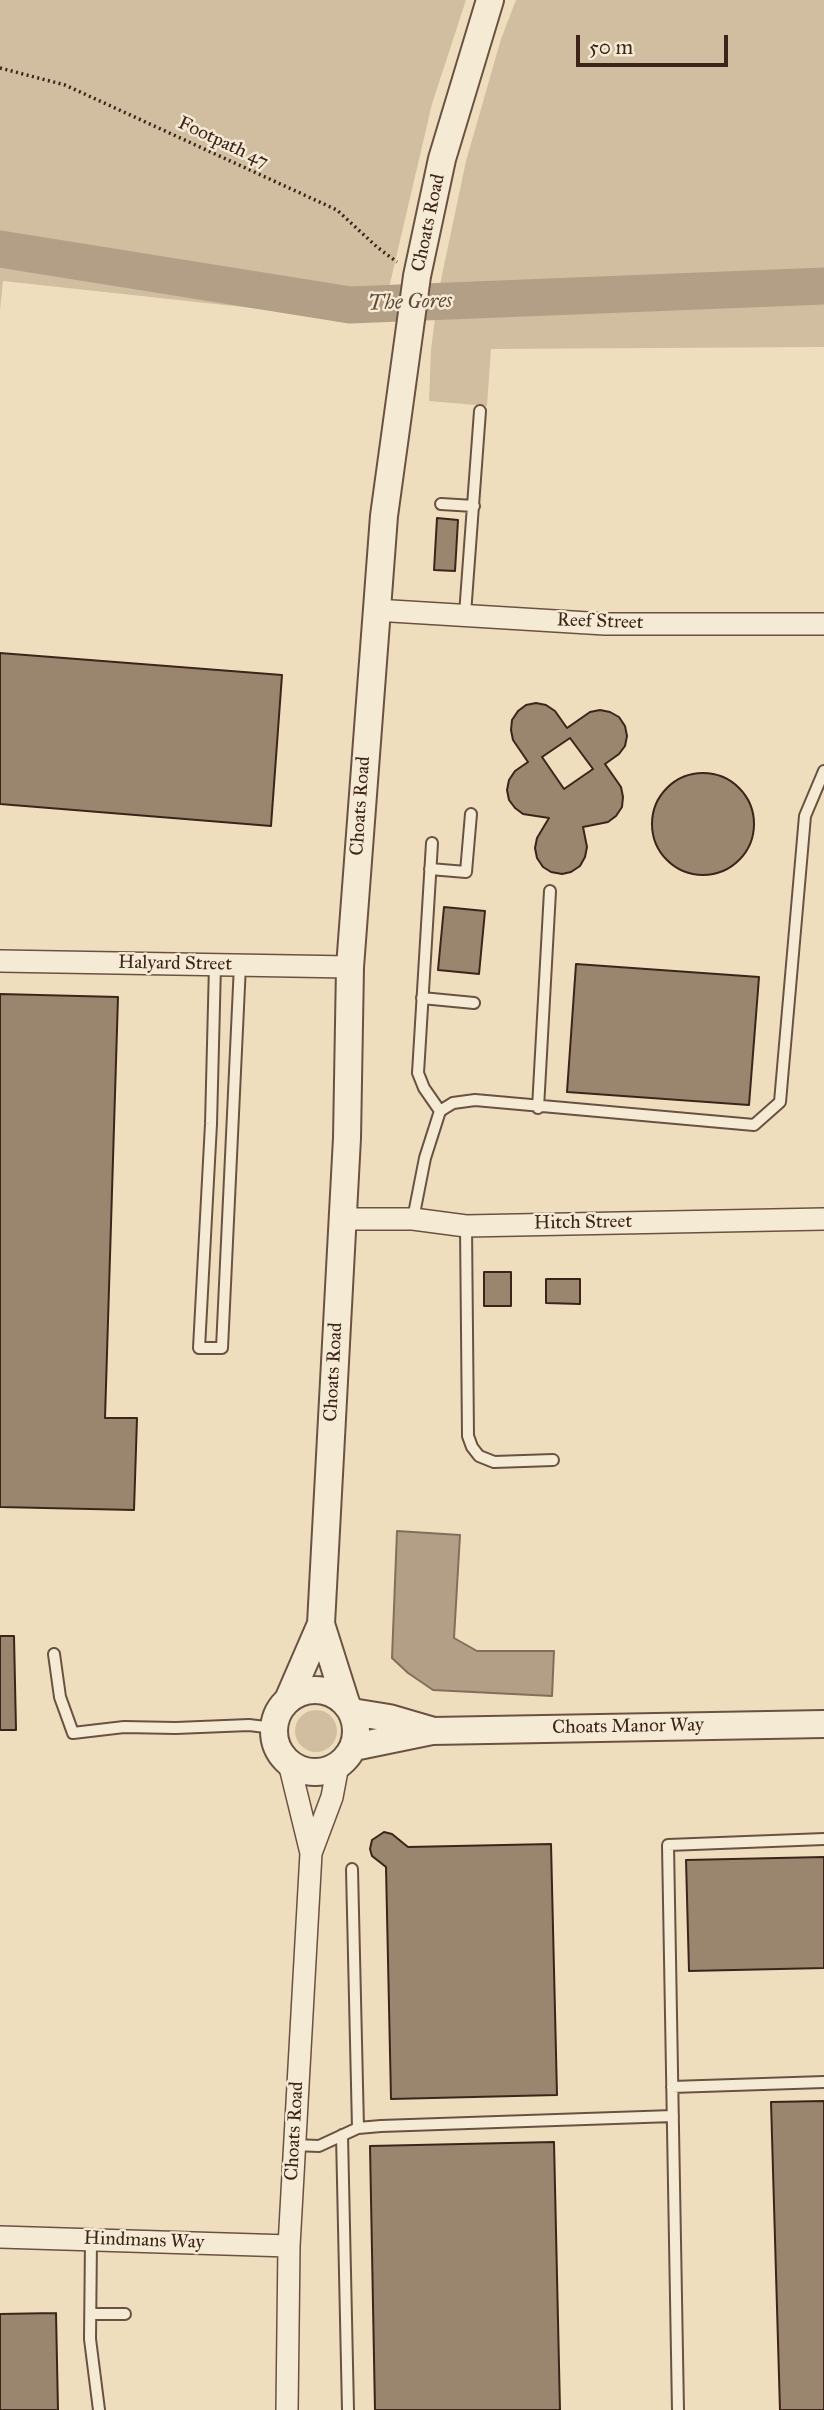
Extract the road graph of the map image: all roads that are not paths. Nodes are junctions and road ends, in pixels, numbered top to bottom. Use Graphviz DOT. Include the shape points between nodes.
graph roads {
  1 [pos="490,0"];
  2 [pos="480,411"];
  3 [pos="441,504"];
  4 [pos="474,506"];
  5 [pos="375,610"];
  6 [pos="465,614"];
  7 [pos="824,624"];
  8 [pos="824,771"];
  9 [pos="471,814"];
  10 [pos="432,842"];
  11 [pos="430,869"];
  12 [pos="550,891"];
  13 [pos="0,961"];
  14 [pos="215,965"];
  15 [pos="240,965"];
  16 [pos="350,967"];
  17 [pos="422,998"];
  18 [pos="474,1003"];
  19 [pos="538,1108"];
  20 [pos="440,1111"];
  21 [pos="342,1219"];
  22 [pos="413,1219"];
  23 [pos="824,1219"];
  24 [pos="466,1226"];
  25 [pos="553,1460"];
  26 [pos="321,1624"];
  27 [pos="54,1654"];
  28 [pos="288,1700"];
  29 [pos="349,1707"];
  30 [pos="824,1724"];
  31 [pos="274,1728"];
  32 [pos="432,1731"];
  33 [pos="346,1756"];
  34 [pos="289,1763"];
  35 [pos="824,1839"];
  36 [pos="311,1853"];
  37 [pos="352,1869"];
  38 [pos="824,2082"];
  39 [pos="672,2087"];
  40 [pos="673,2116"];
  41 [pos="358,2128"];
  42 [pos="342,2135"];
  43 [pos="293,2145"];
  44 [pos="0,2237"];
  45 [pos="91,2240"];
  46 [pos="289,2246"];
  47 [pos="90,2314"];
  48 [pos="125,2314"];
  49 [pos="99,2410"];
  50 [pos="287,2410"];
  51 [pos="348,2410"];
  52 [pos="678,2410"];
  1 -- 5 [label="street, Choats Road" via="442,159 417,276"];
  2 -- 4 [label="lane"];
  3 -- 4 [label="lane"];
  4 -- 6 [label="lane"];
  5 -- 6 [label="street, Reef Street"];
  5 -- 16 [label="street, Choats Road"];
  6 -- 7 [label="street, Reef Street" via="605,624"];
  8 -- 19 [label="lane" via="805,816 780,1102 754,1125"];
  9 -- 11 [label="lane" via="467,872"];
  10 -- 11 [label="lane"];
  11 -- 17 [label="lane"];
  12 -- 19 [label="lane"];
  13 -- 14 [label="street, Halyard Street"];
  14 -- 15 [label="street, Halyard Street"];
  14 -- 15 [label="lane" via="199,1348 222,1348"];
  15 -- 16 [label="street, Halyard Street"];
  16 -- 21 [label="street, Choats Road"];
  17 -- 18 [label="lane"];
  17 -- 20 [label="lane" via="418,1073"];
  19 -- 20 [label="lane" via="475,1100 453,1102"];
  20 -- 22 [label="lane"];
  21 -- 22 [label="street, Hitch Street"];
  21 -- 26 [label="street, Choats Road"];
  22 -- 24 [label="street, Hitch Street"];
  23 -- 24 [label="street, Hitch Street"];
  24 -- 25 [label="lane" via="468,1436 472,1447 494,1462"];
  26 -- 28 [label="street, Choats Road"];
  26 -- 29 [label="street, Choats Road"];
  27 -- 31 [label="lane" via="60,1697 73,1733 124,1727"];
  28 -- 29 [label="street" via="318,1689"];
  28 -- 31 [label="street"];
  29 -- 32 [label="street, Choats Manor Way"];
  29 -- 33 [label="street" via="357,1732"];
  30 -- 32 [label="street, Choats Manor Way"];
  31 -- 34 [label="street" via="275,1741"];
  32 -- 33 [label="street, Choats Manor Way"];
  33 -- 34 [label="street" via="326,1771 314,1772"];
  33 -- 36 [label="street, Choats Road"];
  34 -- 36 [label="street, Choats Road"];
  35 -- 39 [label="lane" via="668,1845"];
  36 -- 43 [label="street, Choats Road"];
  37 -- 41 [label="lane"];
  38 -- 39 [label="lane"];
  39 -- 40 [label="lane"];
  40 -- 41 [label="lane"];
  40 -- 52 [label="lane"];
  41 -- 42 [label="lane"];
  42 -- 43 [label="lane" via="319,2146"];
  42 -- 51 [label="lane"];
  43 -- 46 [label="street, Choats Road"];
  44 -- 45 [label="street, Hindmans Way"];
  45 -- 46 [label="street, Hindmans Way"];
  45 -- 47 [label="lane"];
  46 -- 50 [label="street, Choats Road"];
  47 -- 48 [label="lane"];
  47 -- 49 [label="lane"];
}
